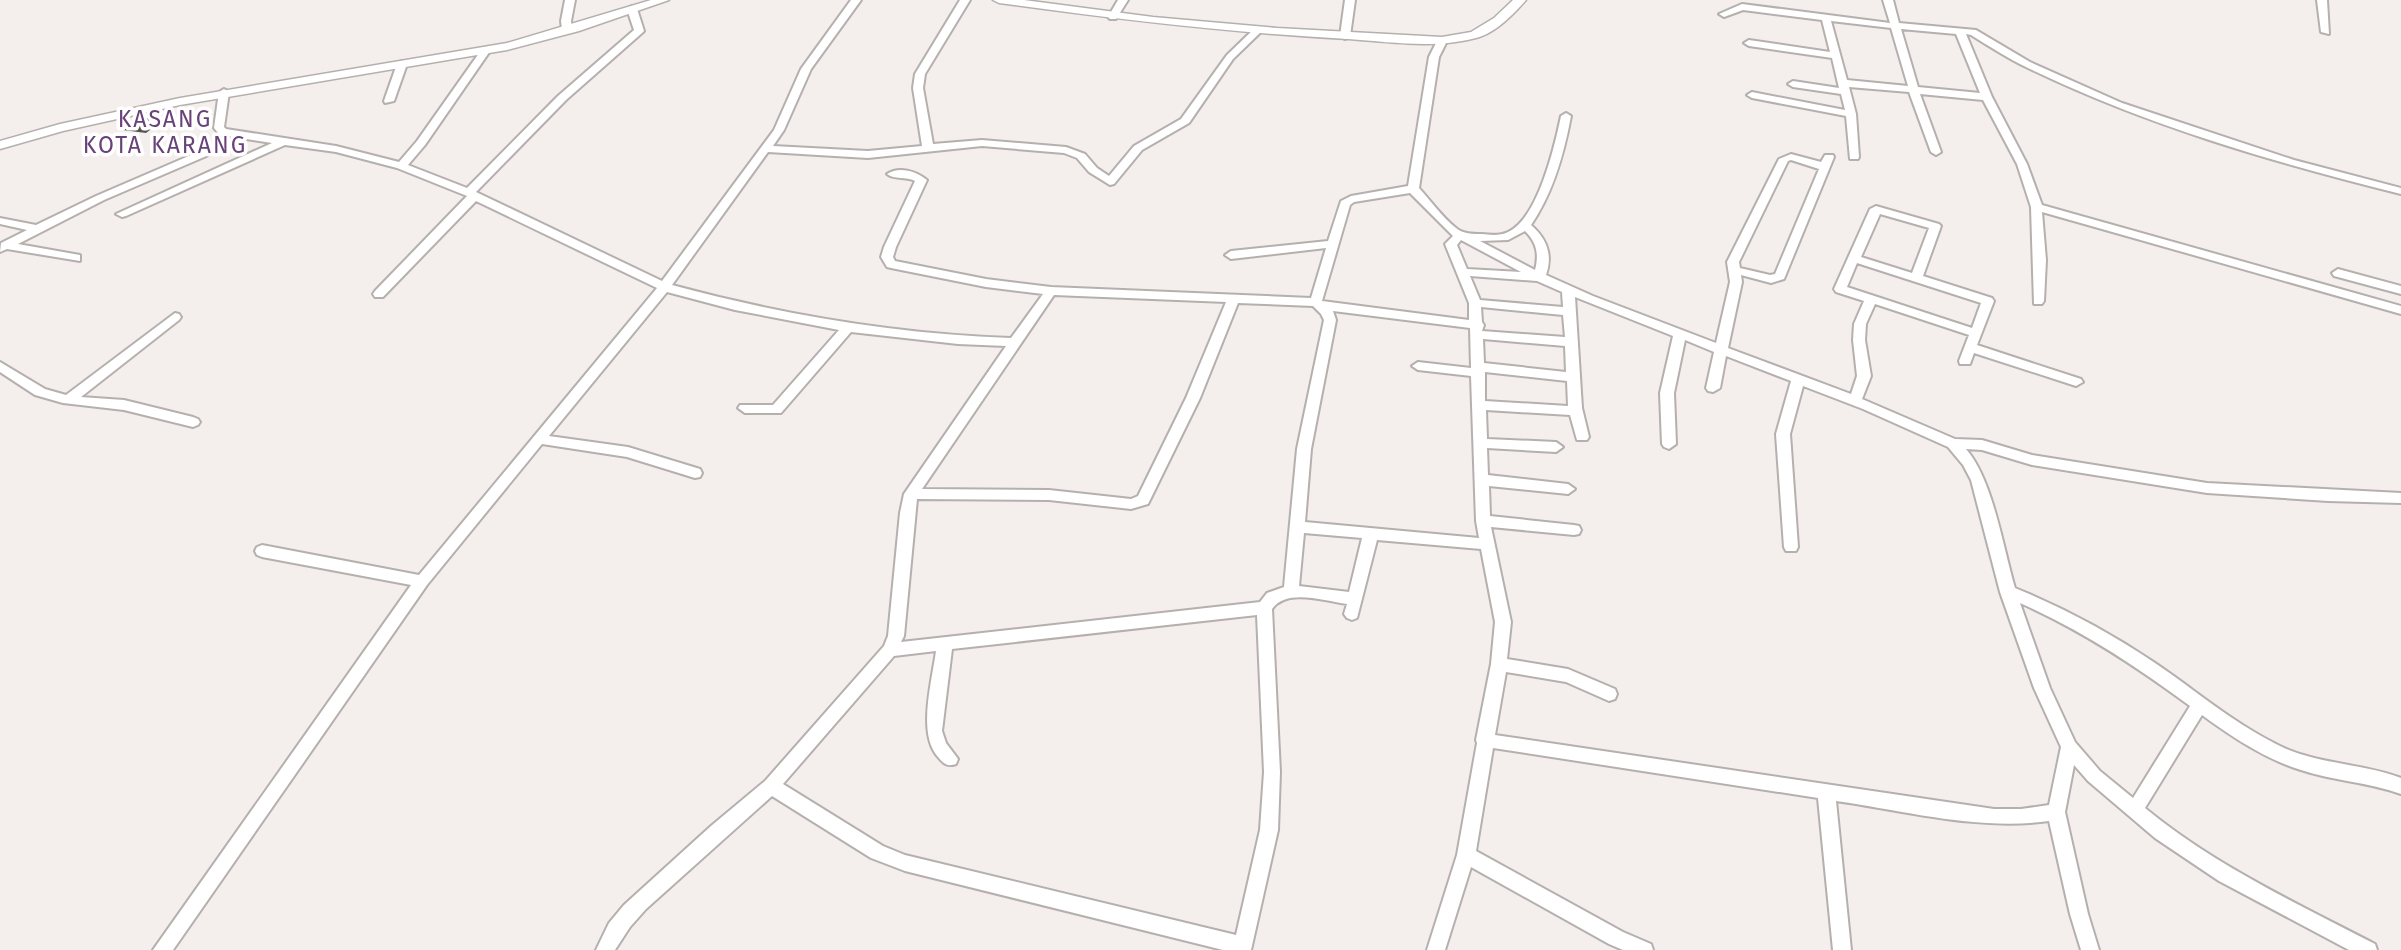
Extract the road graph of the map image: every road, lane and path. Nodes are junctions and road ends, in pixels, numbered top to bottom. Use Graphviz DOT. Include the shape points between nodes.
graph roads {
  1 [pos="570,0"];
  2 [pos="663,0"];
  3 [pos="856,0"];
  4 [pos="965,0"];
  5 [pos="999,0"];
  6 [pos="1123,0"];
  7 [pos="1350,0"];
  8 [pos="1520,0"];
  9 [pos="1888,0"];
  10 [pos="2322,0"];
  11 [pos="1040,3"];
  12 [pos="632,9"];
  13 [pos="1724,13"];
  14 [pos="1113,17"];
  15 [pos="1826,18"];
  16 [pos="1895,26"];
  17 [pos="568,29"];
  18 [pos="1258,30"];
  19 [pos="1961,32"];
  20 [pos="2326,32"];
  21 [pos="1345,36"];
  22 [pos="1442,41"];
  23 [pos="1749,43"];
  24 [pos="485,51"];
  25 [pos="1837,56"];
  26 [pos="402,64"];
  27 [pos="1793,84"];
  28 [pos="1844,88"];
  29 [pos="1914,91"];
  30 [pos="224,92"];
  31 [pos="1752,95"];
  32 [pos="1987,97"];
  33 [pos="389,101"];
  34 [pos="1851,114"];
  35 [pos="1566,116"];
  36 [pos="245,136"];
  37 [pos="285,141"];
  38 [pos="0,145"];
  39 [pos="928,148"];
  40 [pos="766,149"];
  41 [pos="1936,152"];
  42 [pos="1854,157"];
  43 [pos="401,166"];
  44 [pos="892,174"];
  45 [pos="1413,189"];
  46 [pos="2401,191"];
  47 [pos="472,195"];
  48 [pos="100,198"];
  49 [pos="2037,207"];
  50 [pos="0,221"];
  51 [pos="1525,226"];
  52 [pos="37,229"];
  53 [pos="1459,236"];
  54 [pos="1333,244"];
  55 [pos="3,246"];
  56 [pos="1231,254"];
  57 [pos="76,258"];
  58 [pos="1853,258"];
  59 [pos="1734,270"];
  60 [pos="1463,272"];
  61 [pos="2338,273"];
  62 [pos="1539,277"];
  63 [pos="1916,278"];
  64 [pos="664,287"];
  65 [pos="1567,290"];
  66 [pos="2401,290"];
  67 [pos="1051,291"];
  68 [pos="379,294"];
  69 [pos="1234,297"];
  70 [pos="1871,299"];
  71 [pos="2038,301"];
  72 [pos="1475,303"];
  73 [pos="1319,304"];
  74 [pos="2401,310"];
  75 [pos="1567,311"];
  76 [pos="175,317"];
  77 [pos="848,328"];
  78 [pos="1478,330"];
  79 [pos="1975,333"];
  80 [pos="1681,334"];
  81 [pos="1015,342"];
  82 [pos="1570,342"];
  83 [pos="1970,347"];
  84 [pos="1721,348"];
  85 [pos="1965,361"];
  86 [pos="0,366"];
  87 [pos="1419,366"];
  88 [pos="1479,370"];
  89 [pos="1574,377"];
  90 [pos="1798,380"];
  91 [pos="2076,382"];
  92 [pos="1713,388"];
  93 [pos="68,400"];
  94 [pos="1855,401"];
  95 [pos="1479,405"];
  96 [pos="745,408"];
  97 [pos="1576,411"];
  98 [pos="193,422"];
  99 [pos="1583,437"];
  100 [pos="538,439"];
  101 [pos="1480,443"];
  102 [pos="1669,444"];
  103 [pos="1953,444"];
  104 [pos="1556,447"];
  105 [pos="695,473"];
  106 [pos="1483,480"];
  107 [pos="1568,489"];
  108 [pos="911,494"];
  109 [pos="2401,498"];
  110 [pos="1483,521"];
  111 [pos="1298,527"];
  112 [pos="1574,530"];
  113 [pos="1371,532"];
  114 [pos="1486,544"];
  115 [pos="1791,547"];
  116 [pos="261,551"];
  117 [pos="422,581"];
  118 [pos="1291,591"];
  119 [pos="2008,592"];
  120 [pos="1264,608"];
  121 [pos="945,643"];
  122 [pos="890,650"];
  123 [pos="1499,664"];
  124 [pos="1609,694"];
  125 [pos="2200,704"];
  126 [pos="1484,740"];
  127 [pos="2069,747"];
  128 [pos="950,759"];
  129 [pos="771,786"];
  130 [pos="2401,786"];
  131 [pos="1826,792"];
  132 [pos="2134,809"];
  133 [pos="2056,812"];
  134 [pos="1466,855"];
  135 [pos="162,950"];
  136 [pos="605,950"];
  137 [pos="1436,950"];
  138 [pos="1644,950"];
  139 [pos="1842,950"];
  140 [pos="2090,950"];
  141 [pos="2368,950"];
  1 -- 17 [label="street"];
  2 -- 12 [label="street"];
  3 -- 40 [label="street" via="806,69 784,122"];
  4 -- 39 [label="street" via="920,74"];
  5 -- 11 [label="street"];
  6 -- 14 [label="street"];
  7 -- 21 [label="street"];
  8 -- 22 [label="street" via="1475,34"];
  9 -- 16 [label="street"];
  10 -- 20 [label="street"];
  11 -- 14 [label="street"];
  12 -- 17 [label="street"];
  12 -- 47 [label="street" via="639,31 562,98"];
  13 -- 15 [label="street" via="1742,7"];
  14 -- 18 [label="street"];
  15 -- 16 [label="street"];
  15 -- 25 [label="street"];
  16 -- 19 [label="street"];
  16 -- 29 [label="street"];
  17 -- 24 [label="street"];
  18 -- 21 [label="street"];
  18 -- 39 [label="street" via="1230,57 1185,121 1138,148 1110,182 1081,156 1066,150 982,143"];
  19 -- 32 [label="street"];
  19 -- 46 [label="street" via="1973,32 2027,64 2118,106 2290,162"];
  21 -- 22 [label="street"];
  22 -- 45 [label="street" via="1434,57"];
  23 -- 25 [label="street"];
  24 -- 26 [label="street"];
  24 -- 43 [label="street"];
  25 -- 28 [label="street"];
  26 -- 30 [label="street"];
  26 -- 33 [label="street"];
  27 -- 28 [label="street"];
  28 -- 29 [label="street"];
  28 -- 34 [label="street"];
  29 -- 32 [label="street"];
  29 -- 41 [label="street"];
  30 -- 36 [label="street" via="219,128 226,134"];
  30 -- 38 [label="street"];
  31 -- 34 [label="street"];
  32 -- 49 [label="street" via="2021,160"];
  34 -- 42 [label="street"];
  35 -- 51 [label="street" via="1555,161"];
  36 -- 37 [label="street"];
  36 -- 48 [label="street"];
  37 -- 43 [label="street"];
  37 -- 48 [label="street" via="125,217"];
  39 -- 40 [label="street" via="861,156"];
  40 -- 64 [label="street"];
  43 -- 47 [label="street"];
  44 -- 67 [label="street" via="910,174 921,180 891,241 887,257 891,264"];
  45 -- 53 [label="street"];
  45 -- 54 [label="street" via="1348,201"];
  47 -- 64 [label="street"];
  47 -- 68 [label="street"];
  48 -- 52 [label="street"];
  49 -- 71 [label="street"];
  49 -- 74 [label="street"];
  50 -- 52 [label="street"];
  51 -- 53 [label="street" via="1506,237"];
  51 -- 62 [label="street" via="1544,250"];
  52 -- 55 [label="street"];
  53 -- 60 [label="street" via="1451,244"];
  53 -- 62 [label="street"];
  54 -- 56 [label="street"];
  54 -- 73 [label="street"];
  55 -- 57 [label="street"];
  58 -- 63 [label="street"];
  58 -- 63 [label="street" via="1876,209 1935,226"];
  58 -- 70 [label="street" via="1839,289"];
  59 -- 59 [label="street" via="1733,262 1785,158 1827,162 1780,276 1771,279"];
  59 -- 84 [label="street" via="1736,282"];
  60 -- 62 [label="street"];
  60 -- 72 [label="street"];
  61 -- 66 [label="street"];
  62 -- 65 [label="street"];
  63 -- 79 [label="street" via="1987,301"];
  64 -- 77 [label="street"];
  64 -- 100 [label="street"];
  65 -- 75 [label="street"];
  65 -- 80 [label="street"];
  67 -- 69 [label="street"];
  67 -- 81 [label="street"];
  69 -- 73 [label="street"];
  69 -- 108 [label="street" via="1193,398 1143,500 1131,504 1049,495"];
  70 -- 79 [label="street"];
  70 -- 94 [label="street" via="1860,324 1864,376"];
  72 -- 75 [label="street"];
  72 -- 78 [label="street"];
  73 -- 78 [label="street"];
  73 -- 111 [label="street" via="1330,320 1304,449"];
  75 -- 82 [label="street"];
  76 -- 93 [label="street"];
  77 -- 81 [label="street"];
  77 -- 96 [label="street" via="776,410"];
  78 -- 82 [label="street"];
  78 -- 88 [label="street"];
  79 -- 83 [label="street"];
  80 -- 84 [label="street"];
  80 -- 102 [label="street" via="1667,393"];
  81 -- 108 [label="street"];
  82 -- 89 [label="street"];
  83 -- 85 [label="street"];
  83 -- 91 [label="street"];
  84 -- 90 [label="street"];
  84 -- 92 [label="street"];
  86 -- 93 [label="street" via="40,391"];
  87 -- 88 [label="street"];
  88 -- 89 [label="street"];
  88 -- 95 [label="street"];
  89 -- 97 [label="street"];
  90 -- 94 [label="street"];
  90 -- 115 [label="street" via="1783,433"];
  93 -- 98 [label="street" via="124,405"];
  94 -- 103 [label="street"];
  95 -- 97 [label="street"];
  95 -- 101 [label="street"];
  97 -- 99 [label="street"];
  100 -- 105 [label="street" via="628,452"];
  100 -- 117 [label="street"];
  101 -- 104 [label="street"];
  101 -- 106 [label="street"];
  103 -- 109 [label="street" via="1982,445 2032,460 2207,488"];
  103 -- 119 [label="street" via="1978,480"];
  106 -- 107 [label="street"];
  106 -- 110 [label="street"];
  108 -- 122 [label="street" via="896,636"];
  110 -- 112 [label="street"];
  110 -- 114 [label="street"];
  111 -- 113 [label="street"];
  111 -- 118 [label="street"];
  113 -- 114 [label="street"];
  113 -- 118 [label="street" via="1353,606"];
  114 -- 123 [label="street" via="1503,622"];
  116 -- 117 [label="street"];
  117 -- 135 [label="street"];
  118 -- 120 [label="street" via="1272,597"];
  119 -- 125 [label="street" via="2064,615"];
  119 -- 127 [label="street" via="2042,688"];
  120 -- 121 [label="street"];
  120 -- 129 [label="street" via="1272,772 1269,830 1243,946 905,863 877,852"];
  121 -- 122 [label="street"];
  121 -- 128 [label="street" via="934,731 939,747"];
  122 -- 129 [label="street"];
  123 -- 124 [label="street" via="1568,676"];
  123 -- 126 [label="street"];
  125 -- 130 [label="street" via="2288,758"];
  125 -- 132 [label="street"];
  126 -- 131 [label="street"];
  126 -- 134 [label="street"];
  127 -- 132 [label="street" via="2094,776"];
  127 -- 133 [label="street"];
  129 -- 136 [label="street" via="631,911"];
  131 -- 133 [label="street" via="2009,818"];
  131 -- 139 [label="street"];
  132 -- 141 [label="street" via="2225,876"];
  133 -- 140 [label="street"];
  134 -- 137 [label="street"];
  134 -- 138 [label="street"];
}
